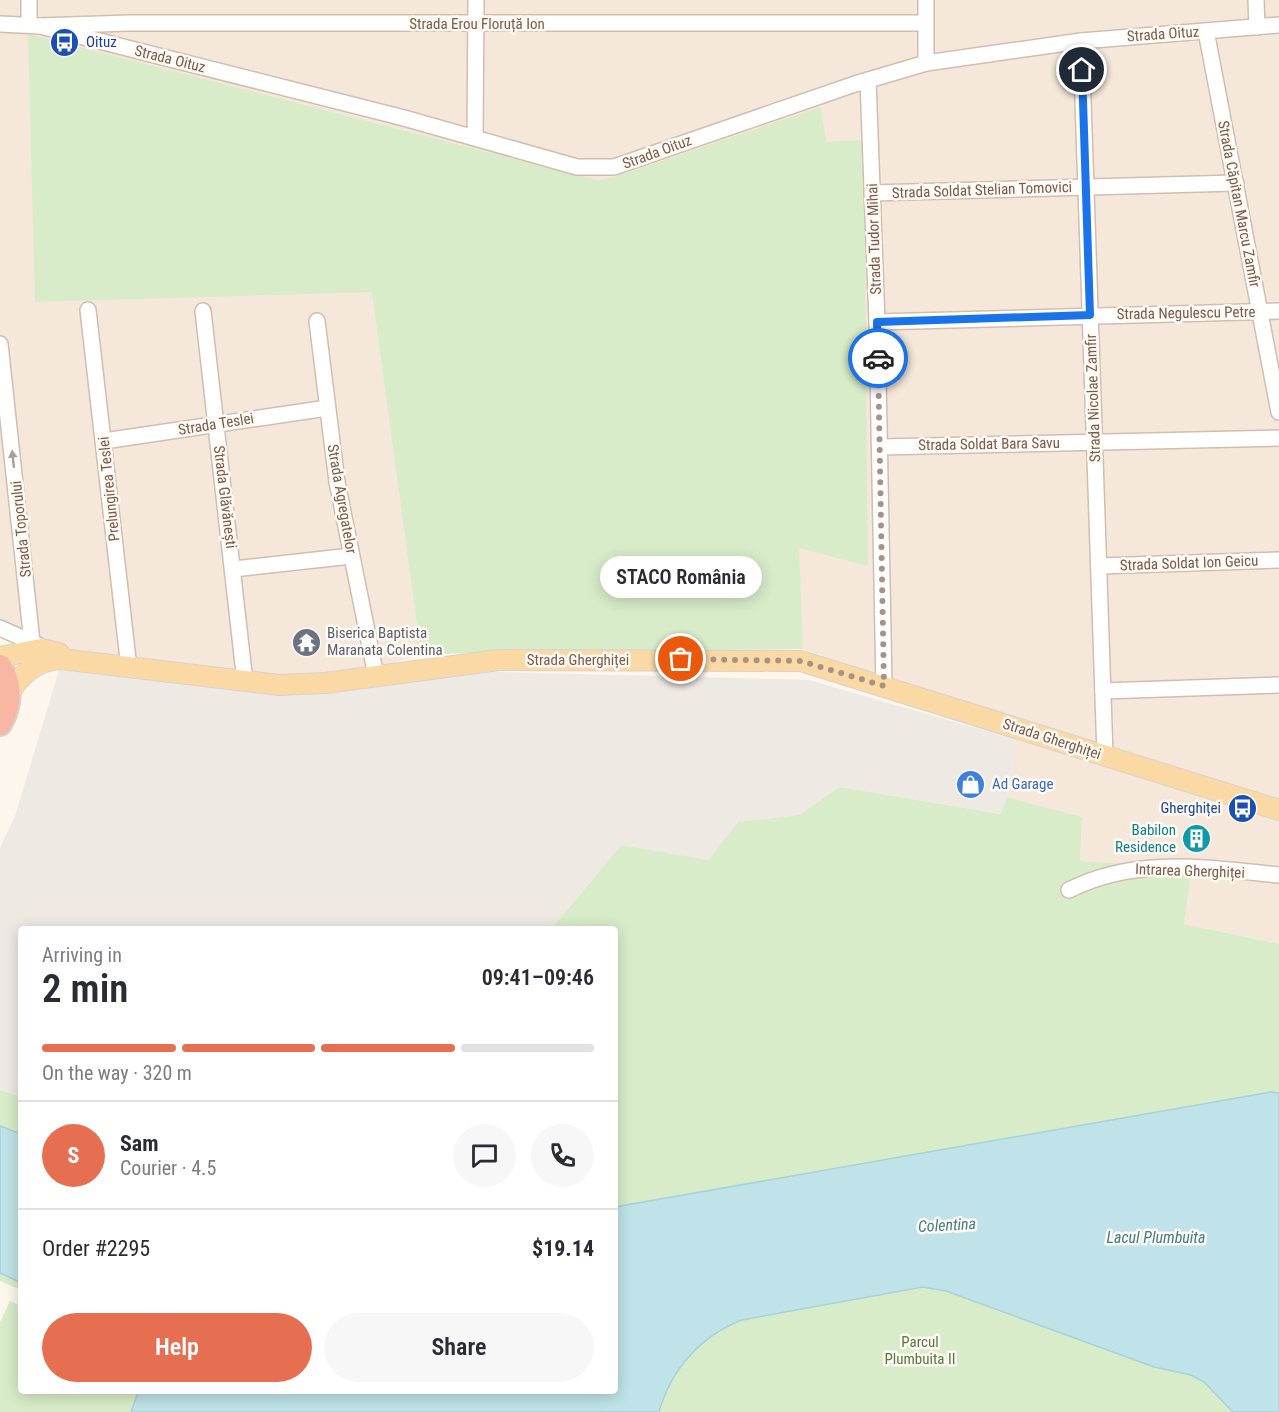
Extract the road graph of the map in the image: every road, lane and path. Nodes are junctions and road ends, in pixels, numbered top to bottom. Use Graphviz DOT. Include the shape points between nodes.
graph roads {
  1 [pos="29,0"];
  2 [pos="476,0"];
  3 [pos="926,0"];
  4 [pos="1256,0"];
  5 [pos="476,23"];
  6 [pos="925,23"];
  7 [pos="0,24"];
  8 [pos="34,25"];
  9 [pos="1279,26"];
  10 [pos="1257,27"];
  11 [pos="1206,31"];
  12 [pos="1081,41"];
  13 [pos="926,63"];
  14 [pos="868,80"];
  15 [pos="475,136"];
  16 [pos="1236,183"];
  17 [pos="1086,187"];
  18 [pos="872,193"];
  19 [pos="88,310"];
  20 [pos="1279,310"];
  21 [pos="202,311"];
  22 [pos="1260,311"];
  23 [pos="1090,315"];
  24 [pos="317,321"];
  25 [pos="877,322"];
  26 [pos="0,344"];
  27 [pos="327,408"];
  28 [pos="1279,412"];
  29 [pos="215,423"];
  30 [pos="1279,438"];
  31 [pos="104,441"];
  32 [pos="1094,442"];
  33 [pos="879,447"];
  34 [pos="351,556"];
  35 [pos="1279,560"];
  36 [pos="1099,566"];
  37 [pos="234,569"];
  38 [pos="0,628"];
  39 [pos="41,646"];
  40 [pos="0,657"];
  41 [pos="73,659"];
  42 [pos="0,666"];
  43 [pos="129,668"];
  44 [pos="376,676"];
  45 [pos="245,682"];
  46 [pos="1279,685"];
  47 [pos="884,686"];
  48 [pos="1103,691"];
  49 [pos="9,694"];
  50 [pos="0,724"];
  51 [pos="1105,756"];
  52 [pos="1279,810"];
  53 [pos="1279,875"];
  54 [pos="1069,890"];
  1 -- 8 [label="street"];
  2 -- 5 [label="street"];
  3 -- 6 [label="street"];
  4 -- 10 [label="street"];
  5 -- 6 [label="street, Strada Erou Floruță Ion"];
  5 -- 8 [label="street, Strada Erou Floruță Ion"];
  5 -- 15 [label="street"];
  6 -- 13 [label="street"];
  7 -- 8 [label="street"];
  8 -- 15 [label="street, Strada Oituz"];
  9 -- 10 [label="street, Strada Oituz"];
  10 -- 11 [label="street, Strada Oituz"];
  11 -- 12 [label="street, Strada Oituz"];
  11 -- 16 [label="street, Strada Căpitan Marcu Zamfir"];
  12 -- 13 [label="street, Strada Oituz"];
  12 -- 17 [label="street, Strada Nicolae Zamfir"];
  13 -- 14 [label="street, Strada Oituz"];
  14 -- 15 [label="street, Strada Oituz" via="614,167 577,167"];
  14 -- 18 [label="street, Strada Tudor Mihai"];
  16 -- 17 [label="street, Strada Soldat Stelian Tomovici"];
  16 -- 22 [label="street, Strada Căpitan Marcu Zamfir"];
  17 -- 18 [label="street, Strada Soldat Stelian Tomovici"];
  17 -- 23 [label="street, Strada Nicolae Zamfir"];
  18 -- 25 [label="street, Strada Tudor Mihai"];
  19 -- 31 [label="street, Prelungirea Teslei"];
  20 -- 22 [label="street, Strada Negulescu Petre"];
  21 -- 29 [label="street, Strada Glăvănești"];
  22 -- 23 [label="street, Strada Negulescu Petre"];
  22 -- 28 [label="street, Strada Căpitan Marcu Zamfir"];
  23 -- 25 [label="street, Strada Negulescu Petre"];
  23 -- 32 [label="street, Strada Nicolae Zamfir"];
  24 -- 27 [label="street, Strada Agregatelor"];
  25 -- 33 [label="street, Strada Tudor Mihai"];
  39 -- 26 [label="street, Strada Toporului, one-way"];
  27 -- 29 [label="street, Strada Teslei"];
  27 -- 34 [label="street, Strada Agregatelor"];
  29 -- 31 [label="street, Strada Teslei"];
  29 -- 37 [label="street, Strada Glăvănești"];
  30 -- 32 [label="street, Strada Soldat Bara Savu"];
  31 -- 43 [label="street, Prelungirea Teslei"];
  32 -- 33 [label="street, Strada Soldat Bara Savu"];
  32 -- 36 [label="street, Strada Nicolae Zamfir"];
  33 -- 47 [label="street, Strada Tudor Mihai"];
  34 -- 37 [label="street"];
  34 -- 44 [label="street, Strada Agregatelor"];
  35 -- 36 [label="street, Strada Soldat Ion Geicu"];
  36 -- 48 [label="street, Strada Nicolae Zamfir"];
  37 -- 45 [label="street, Strada Glăvănești"];
  38 -- 39 [label="street, Strada Gherghiței"];
  39 -- 40 [label="main road"];
  39 -- 41 [label="main road, Strada Gherghiței"];
  41 -- 43 [label="main road, Strada Gherghiței"];
  41 -- 49 [label="main road, Strada Gherghiței" via="39,663 19,679"];
  42 -- 49 [label="highway"];
  43 -- 45 [label="main road, Strada Gherghiței"];
  44 -- 45 [label="main road, Strada Gherghiței" via="308,685"];
  44 -- 47 [label="main road, Strada Gherghiței" via="499,660 772,660 810,662"];
  46 -- 48 [label="street"];
  47 -- 51 [label="main road, Strada Gherghiței"];
  48 -- 51 [label="street, Strada Nicolae Zamfir"];
  49 -- 50 [label="highway"];
  51 -- 52 [label="main road, Strada Gherghiței"];
  53 -- 54 [label="street, Intrarea Gherghiței" via="1197,868 1132,868 1105,873"];
}
